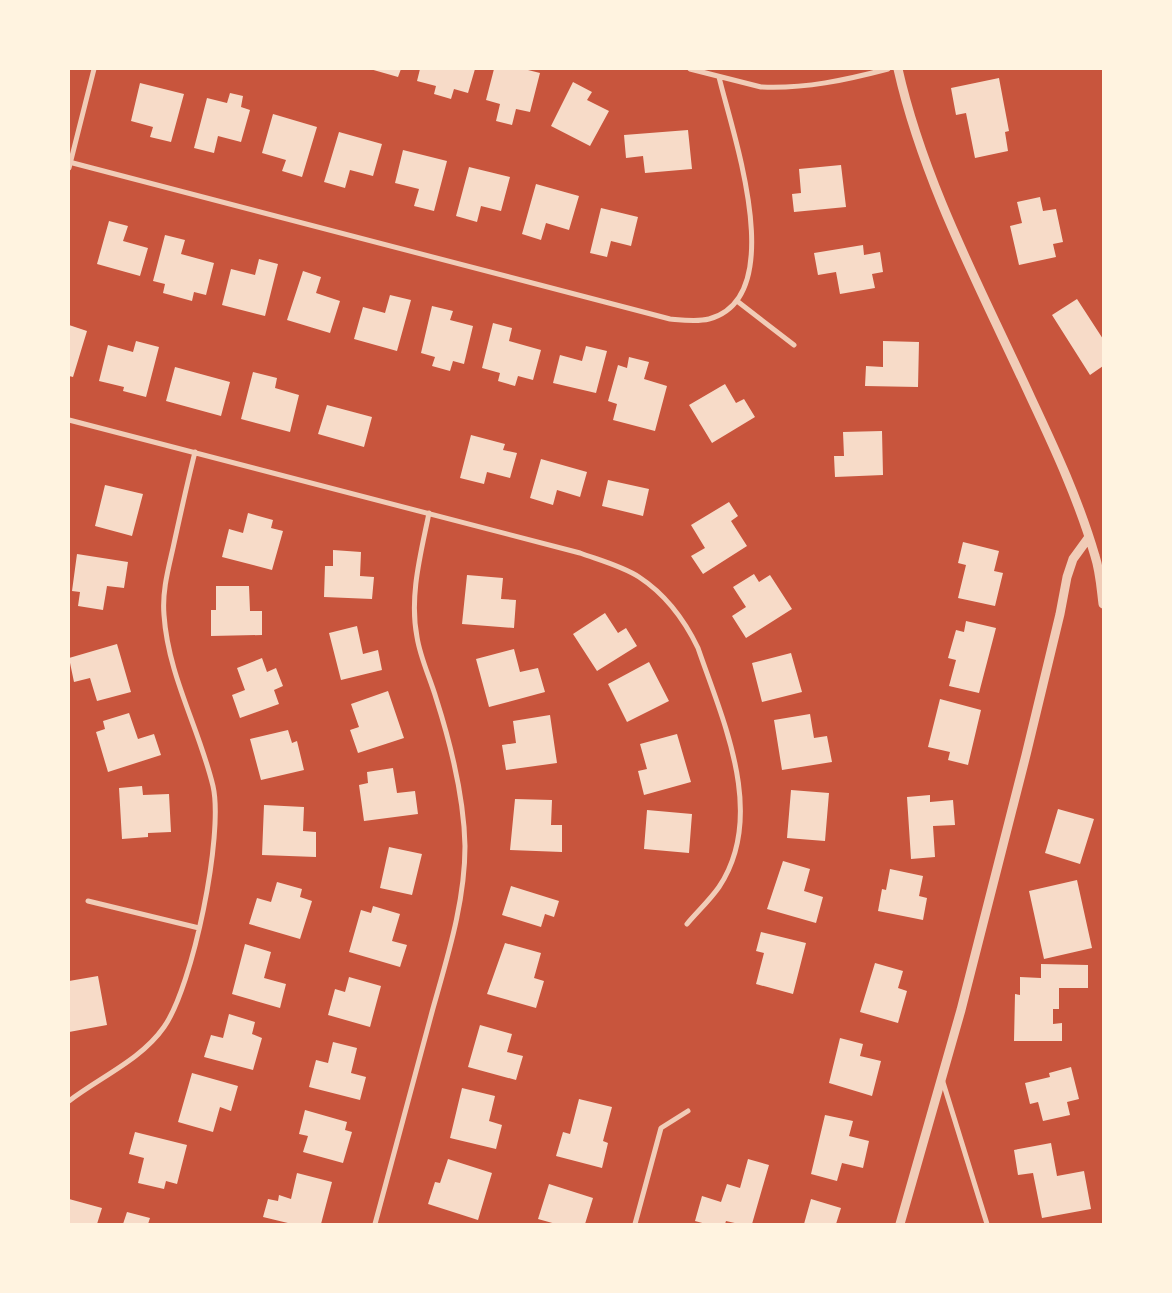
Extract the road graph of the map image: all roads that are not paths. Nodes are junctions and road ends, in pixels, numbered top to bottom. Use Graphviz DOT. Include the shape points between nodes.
graph roads {
  1 [pos="94,69"];
  2 [pos="690,69"];
  3 [pos="888,69"];
  4 [pos="898,69"];
  5 [pos="719,77"];
  6 [pos="69,164"];
  7 [pos="737,301"];
  8 [pos="794,345"];
  9 [pos="69,420"];
  10 [pos="195,452"];
  11 [pos="429,513"];
  12 [pos="1089,537"];
  13 [pos="1103,604"];
  14 [pos="88,901"];
  15 [pos="687,924"];
  16 [pos="199,928"];
  17 [pos="942,1078"];
  18 [pos="69,1101"];
  19 [pos="688,1111"];
  20 [pos="375,1224"];
  21 [pos="635,1224"];
  22 [pos="900,1224"];
  23 [pos="987,1224"];
  1 -- 6 [label="street"];
  2 -- 5 [label="street"];
  3 -- 5 [label="street" via="852,79 772,88"];
  4 -- 12 [label="street" via="920,147 946,214 1059,458"];
  5 -- 7 [label="street" via="752,225 751,270 747,285"];
  6 -- 7 [label="street" via="670,319 709,319"];
  7 -- 8 [label="street"];
  9 -- 10 [label="street"];
  10 -- 11 [label="street"];
  10 -- 16 [label="street" via="164,586 164,614 168,650 214,788 217,816 214,846"];
  11 -- 15 [label="street" via="580,553 637,576 664,598 690,631 735,762 742,812 740,838 733,860 719,887"];
  11 -- 20 [label="street" via="417,570 417,637 437,701 463,807 463,882 453,939"];
  12 -- 13 [label="street" via="1096,558"];
  12 -- 17 [label="street" via="1066,577 1026,755"];
  14 -- 16 [label="street"];
  16 -- 18 [label="street" via="173,1011 164,1027 124,1065"];
  17 -- 22 [label="street"];
  17 -- 23 [label="street"];
  19 -- 21 [label="street" via="661,1128"];
}
